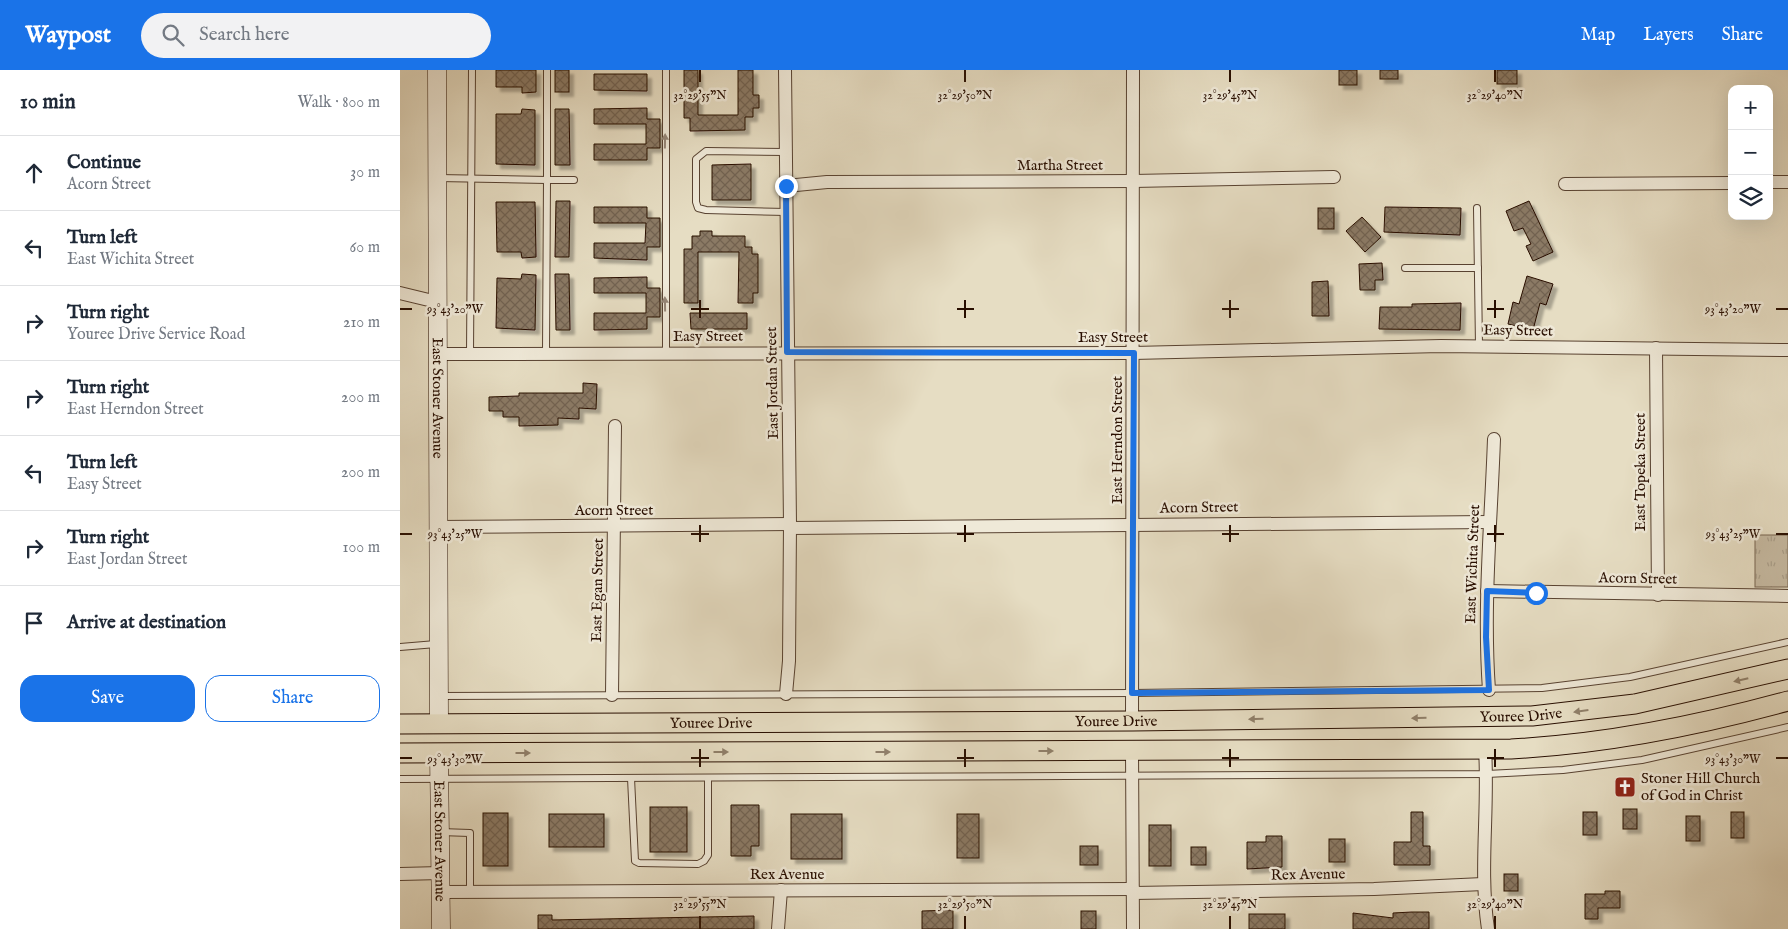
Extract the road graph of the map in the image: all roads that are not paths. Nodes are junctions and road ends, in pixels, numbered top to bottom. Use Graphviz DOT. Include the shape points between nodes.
graph roads {
  1 [pos="437,70"];
  2 [pos="472,70"];
  3 [pos="547,70"];
  4 [pos="666,70"];
  5 [pos="785,70"];
  6 [pos="1133,70"];
  7 [pos="785,152"];
  8 [pos="1334,177"];
  9 [pos="437,178"];
  10 [pos="472,180"];
  11 [pos="546,180"];
  12 [pos="574,180"];
  13 [pos="1133,181"];
  14 [pos="1773,182"];
  15 [pos="1788,182"];
  16 [pos="1728,183"];
  17 [pos="1565,184"];
  18 [pos="786,186"];
  19 [pos="1477,208"];
  20 [pos="786,212"];
  21 [pos="1405,268"];
  22 [pos="1478,268"];
  23 [pos="400,293"];
  24 [pos="437,302"];
  25 [pos="1479,346"];
  26 [pos="1656,348"];
  27 [pos="1788,350"];
  28 [pos="666,352"];
  29 [pos="787,352"];
  30 [pos="546,353"];
  31 [pos="1134,353"];
  32 [pos="437,354"];
  33 [pos="470,354"];
  34 [pos="615,426"];
  35 [pos="1494,439"];
  36 [pos="1489,522"];
  37 [pos="1133,524"];
  38 [pos="790,526"];
  39 [pos="437,527"];
  40 [pos="615,527"];
  41 [pos="1487,591"];
  42 [pos="1658,595"];
  43 [pos="1788,596"];
  44 [pos="1788,642"];
  45 [pos="438,644"];
  46 [pos="400,646"];
  47 [pos="1788,670"];
  48 [pos="1489,690"];
  49 [pos="1132,693"];
  50 [pos="786,694"];
  51 [pos="612,695"];
  52 [pos="438,696"];
  53 [pos="1788,700"];
  54 [pos="1132,721"];
  55 [pos="400,724"];
  56 [pos="439,724"];
  57 [pos="1788,728"];
  58 [pos="1485,749"];
  59 [pos="1132,751"];
  60 [pos="400,753"];
  61 [pos="440,753"];
  62 [pos="1487,774"];
  63 [pos="1132,776"];
  64 [pos="631,778"];
  65 [pos="708,778"];
  66 [pos="400,779"];
  67 [pos="440,779"];
  68 [pos="440,832"];
  69 [pos="441,873"];
  70 [pos="400,874"];
  71 [pos="1484,884"];
  72 [pos="781,890"];
  73 [pos="1133,891"];
  74 [pos="441,892"];
  75 [pos="470,892"];
  76 [pos="441,929"];
  77 [pos="778,929"];
  78 [pos="1134,929"];
  79 [pos="1488,929"];
  1 -- 9 [label="street, East Stoner Avenue"];
  2 -- 10 [label="lane"];
  3 -- 11 [label="lane"];
  28 -- 4 [label="lane, one-way"];
  5 -- 7 [label="street, East Jordan Street"];
  6 -- 13 [label="street, East Herndon Street"];
  7 -- 18 [label="street, East Jordan Street"];
  7 -- 20 [label="lane" via="706,151 700,154 696,159 696,202 698,208 706,210"];
  8 -- 13 [label="street, Martha Street"];
  9 -- 10 [label="lane"];
  9 -- 24 [label="street, East Stoner Avenue"];
  10 -- 11 [label="lane"];
  10 -- 33 [label="lane"];
  11 -- 12 [label="lane"];
  11 -- 30 [label="lane"];
  13 -- 18 [label="street, Martha Street" via="827,182"];
  13 -- 31 [label="street, East Herndon Street"];
  14 -- 15 [label="street"];
  16 -- 17 [label="street"];
  18 -- 20 [label="street, East Jordan Street"];
  19 -- 22 [label="lane"];
  20 -- 29 [label="street, East Jordan Street"];
  21 -- 22 [label="lane"];
  22 -- 25 [label="lane"];
  23 -- 24 [label="street"];
  24 -- 32 [label="street, East Stoner Avenue"];
  25 -- 26 [label="street, Easy Street"];
  25 -- 31 [label="street, Easy Street"];
  26 -- 27 [label="street, Easy Street"];
  26 -- 42 [label="street, East Topeka Street"];
  28 -- 29 [label="street, Easy Street"];
  28 -- 30 [label="street, Easy Street"];
  29 -- 31 [label="street, Easy Street"];
  29 -- 38 [label="street, East Jordan Street"];
  30 -- 33 [label="street, Easy Street"];
  31 -- 37 [label="street, East Herndon Street"];
  32 -- 33 [label="street, Easy Street"];
  32 -- 39 [label="street, East Stoner Avenue"];
  34 -- 40 [label="street, East Egan Street"];
  35 -- 36 [label="street, East Wichita Street"];
  36 -- 37 [label="street, Acorn Street"];
  36 -- 41 [label="street, East Wichita Street"];
  37 -- 38 [label="street, Acorn Street"];
  37 -- 49 [label="street, East Herndon Street"];
  38 -- 40 [label="street, Acorn Street"];
  38 -- 50 [label="street, East Jordan Street"];
  39 -- 40 [label="street, Acorn Street"];
  39 -- 45 [label="street, East Stoner Avenue"];
  40 -- 51 [label="street, East Egan Street"];
  41 -- 42 [label="street, Acorn Street"];
  41 -- 48 [label="street, East Wichita Street"];
  42 -- 43 [label="street, Acorn Street"];
  44 -- 48 [label="lane" via="1588,684"];
  45 -- 46 [label="lane"];
  45 -- 52 [label="street, East Stoner Avenue"];
  47 -- 54 [label="main road, Youree Drive, one-way" via="1643,702 1548,714"];
  48 -- 49 [label="lane"];
  49 -- 50 [label="lane"];
  49 -- 54 [label="street, East Herndon Street"];
  50 -- 51 [label="lane"];
  51 -- 52 [label="lane"];
  52 -- 56 [label="street, East Stoner Avenue"];
  53 -- 58 [label="main road, Youree Drive" via="1641,735 1552,746"];
  54 -- 56 [label="main road, Youree Drive"];
  54 -- 59 [label="main road"];
  55 -- 56 [label="main road, Youree Drive"];
  56 -- 61 [label="main road"];
  57 -- 62 [label="lane" via="1642,760 1562,770"];
  58 -- 59 [label="main road, Youree Drive"];
  58 -- 62 [label="street"];
  61 -- 59 [label="main road, Youree Drive, one-way"];
  59 -- 63 [label="street"];
  60 -- 61 [label="main road, Youree Drive"];
  61 -- 67 [label="street, East Stoner Avenue"];
  62 -- 63 [label="lane"];
  62 -- 71 [label="street"];
  63 -- 65 [label="lane"];
  63 -- 73 [label="street"];
  64 -- 65 [label="lane"];
  64 -- 65 [label="lane" via="635,861 698,864 708,855"];
  64 -- 67 [label="lane"];
  66 -- 67 [label="lane"];
  67 -- 68 [label="street, East Stoner Avenue"];
  68 -- 69 [label="street, East Stoner Avenue"];
  68 -- 75 [label="lane" via="470,833"];
  69 -- 70 [label="street"];
  69 -- 74 [label="street, East Stoner Avenue"];
  71 -- 73 [label="street, Rex Avenue" via="1374,889"];
  71 -- 79 [label="street"];
  72 -- 73 [label="street, Rex Avenue"];
  72 -- 75 [label="street, Rex Avenue"];
  72 -- 77 [label="street"];
  73 -- 78 [label="street"];
  74 -- 75 [label="street, Rex Avenue"];
  74 -- 76 [label="street, East Stoner Avenue"];
}
